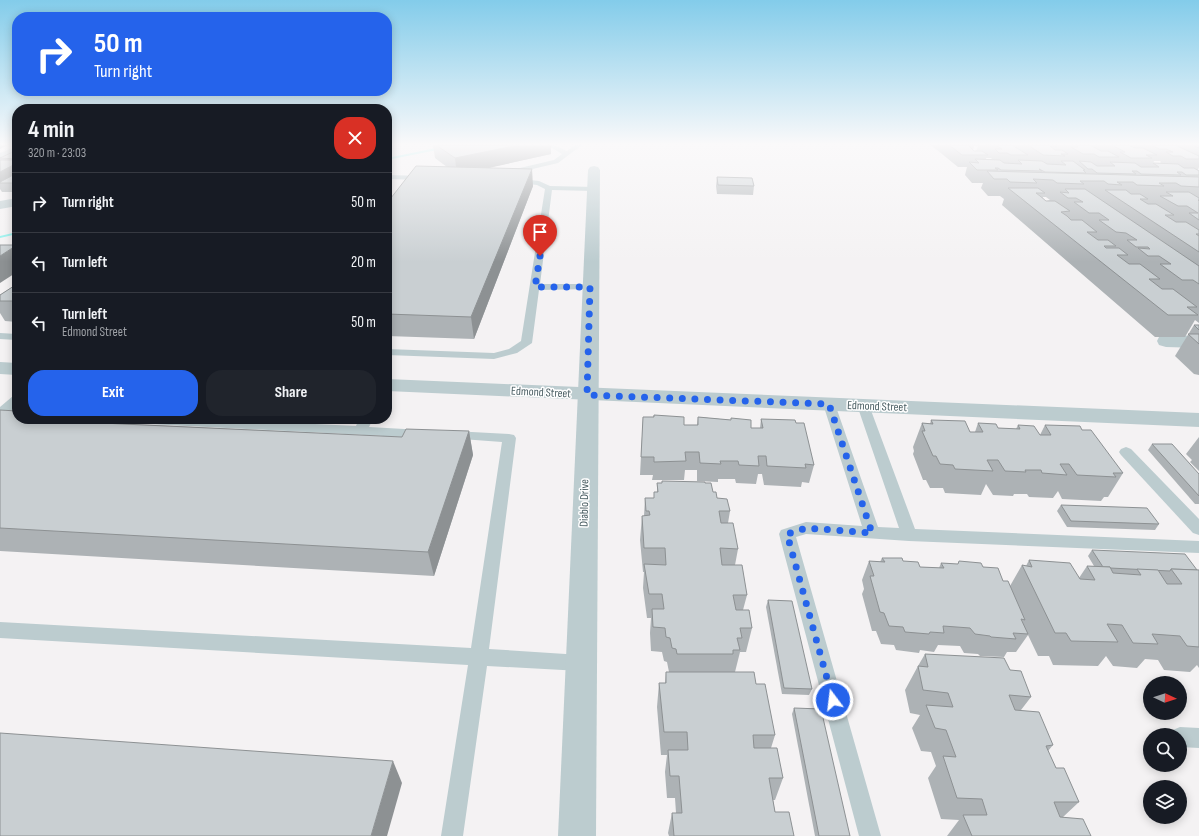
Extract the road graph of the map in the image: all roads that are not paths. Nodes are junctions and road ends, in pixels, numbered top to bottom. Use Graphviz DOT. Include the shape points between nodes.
graph roads {
  1 [pos="541,184"];
  2 [pos="570,184"];
  3 [pos="593,184"];
  4 [pos="548,188"];
  5 [pos="12,203"];
  6 [pos="0,205"];
  7 [pos="535,287"];
  8 [pos="590,287"];
  9 [pos="0,336"];
  10 [pos="12,337"];
  11 [pos="1166,341"];
  12 [pos="1199,342"];
  13 [pos="392,352"];
  14 [pos="0,368"];
  15 [pos="12,369"];
  16 [pos="392,385"];
  17 [pos="587,395"];
  18 [pos="12,403"];
  19 [pos="829,404"];
  20 [pos="863,405"];
  21 [pos="1,413"];
  22 [pos="12,413"];
  23 [pos="1199,420"];
  24 [pos="324,424"];
  25 [pos="363,425"];
  26 [pos="1126,452"];
  27 [pos="1199,529"];
  28 [pos="872,533"];
  29 [pos="909,535"];
  30 [pos="1199,547"];
  31 [pos="0,630"];
  32 [pos="479,658"];
  33 [pos="581,663"];
  34 [pos="1187,737"];
  35 [pos="1199,738"];
  36 [pos="452,836"];
  37 [pos="577,836"];
  38 [pos="870,836"];
  1 -- 4 [label="lane"];
  2 -- 4 [label="lane"];
  3 -- 8 [label="street, Diablo Drive"];
  4 -- 7 [label="lane"];
  5 -- 6 [label="street"];
  7 -- 8 [label="lane"];
  7 -- 13 [label="lane" via="526,343 513,351 494,356"];
  8 -- 17 [label="street, Diablo Drive"];
  9 -- 10 [label="lane"];
  11 -- 12 [label="street"];
  14 -- 15 [label="street"];
  16 -- 17 [label="street, Edmond Street"];
  17 -- 19 [label="street, Edmond Street"];
  17 -- 33 [label="street, Diablo Drive"];
  18 -- 21 [label="lane"];
  19 -- 20 [label="street, Edmond Street"];
  19 -- 28 [label="lane"];
  20 -- 23 [label="street, Edmond Street"];
  20 -- 29 [label="lane"];
  21 -- 22 [label="lane"];
  24 -- 25 [label="lane"];
  25 -- 32 [label="lane" via="509,438"];
  26 -- 27 [label="lane"];
  28 -- 29 [label="lane"];
  28 -- 38 [label="lane" via="806,528 787,534"];
  29 -- 30 [label="lane"];
  31 -- 32 [label="lane"];
  32 -- 33 [label="lane"];
  32 -- 36 [label="lane"];
  33 -- 37 [label="street, Diablo Drive"];
  34 -- 35 [label="lane"];
}
